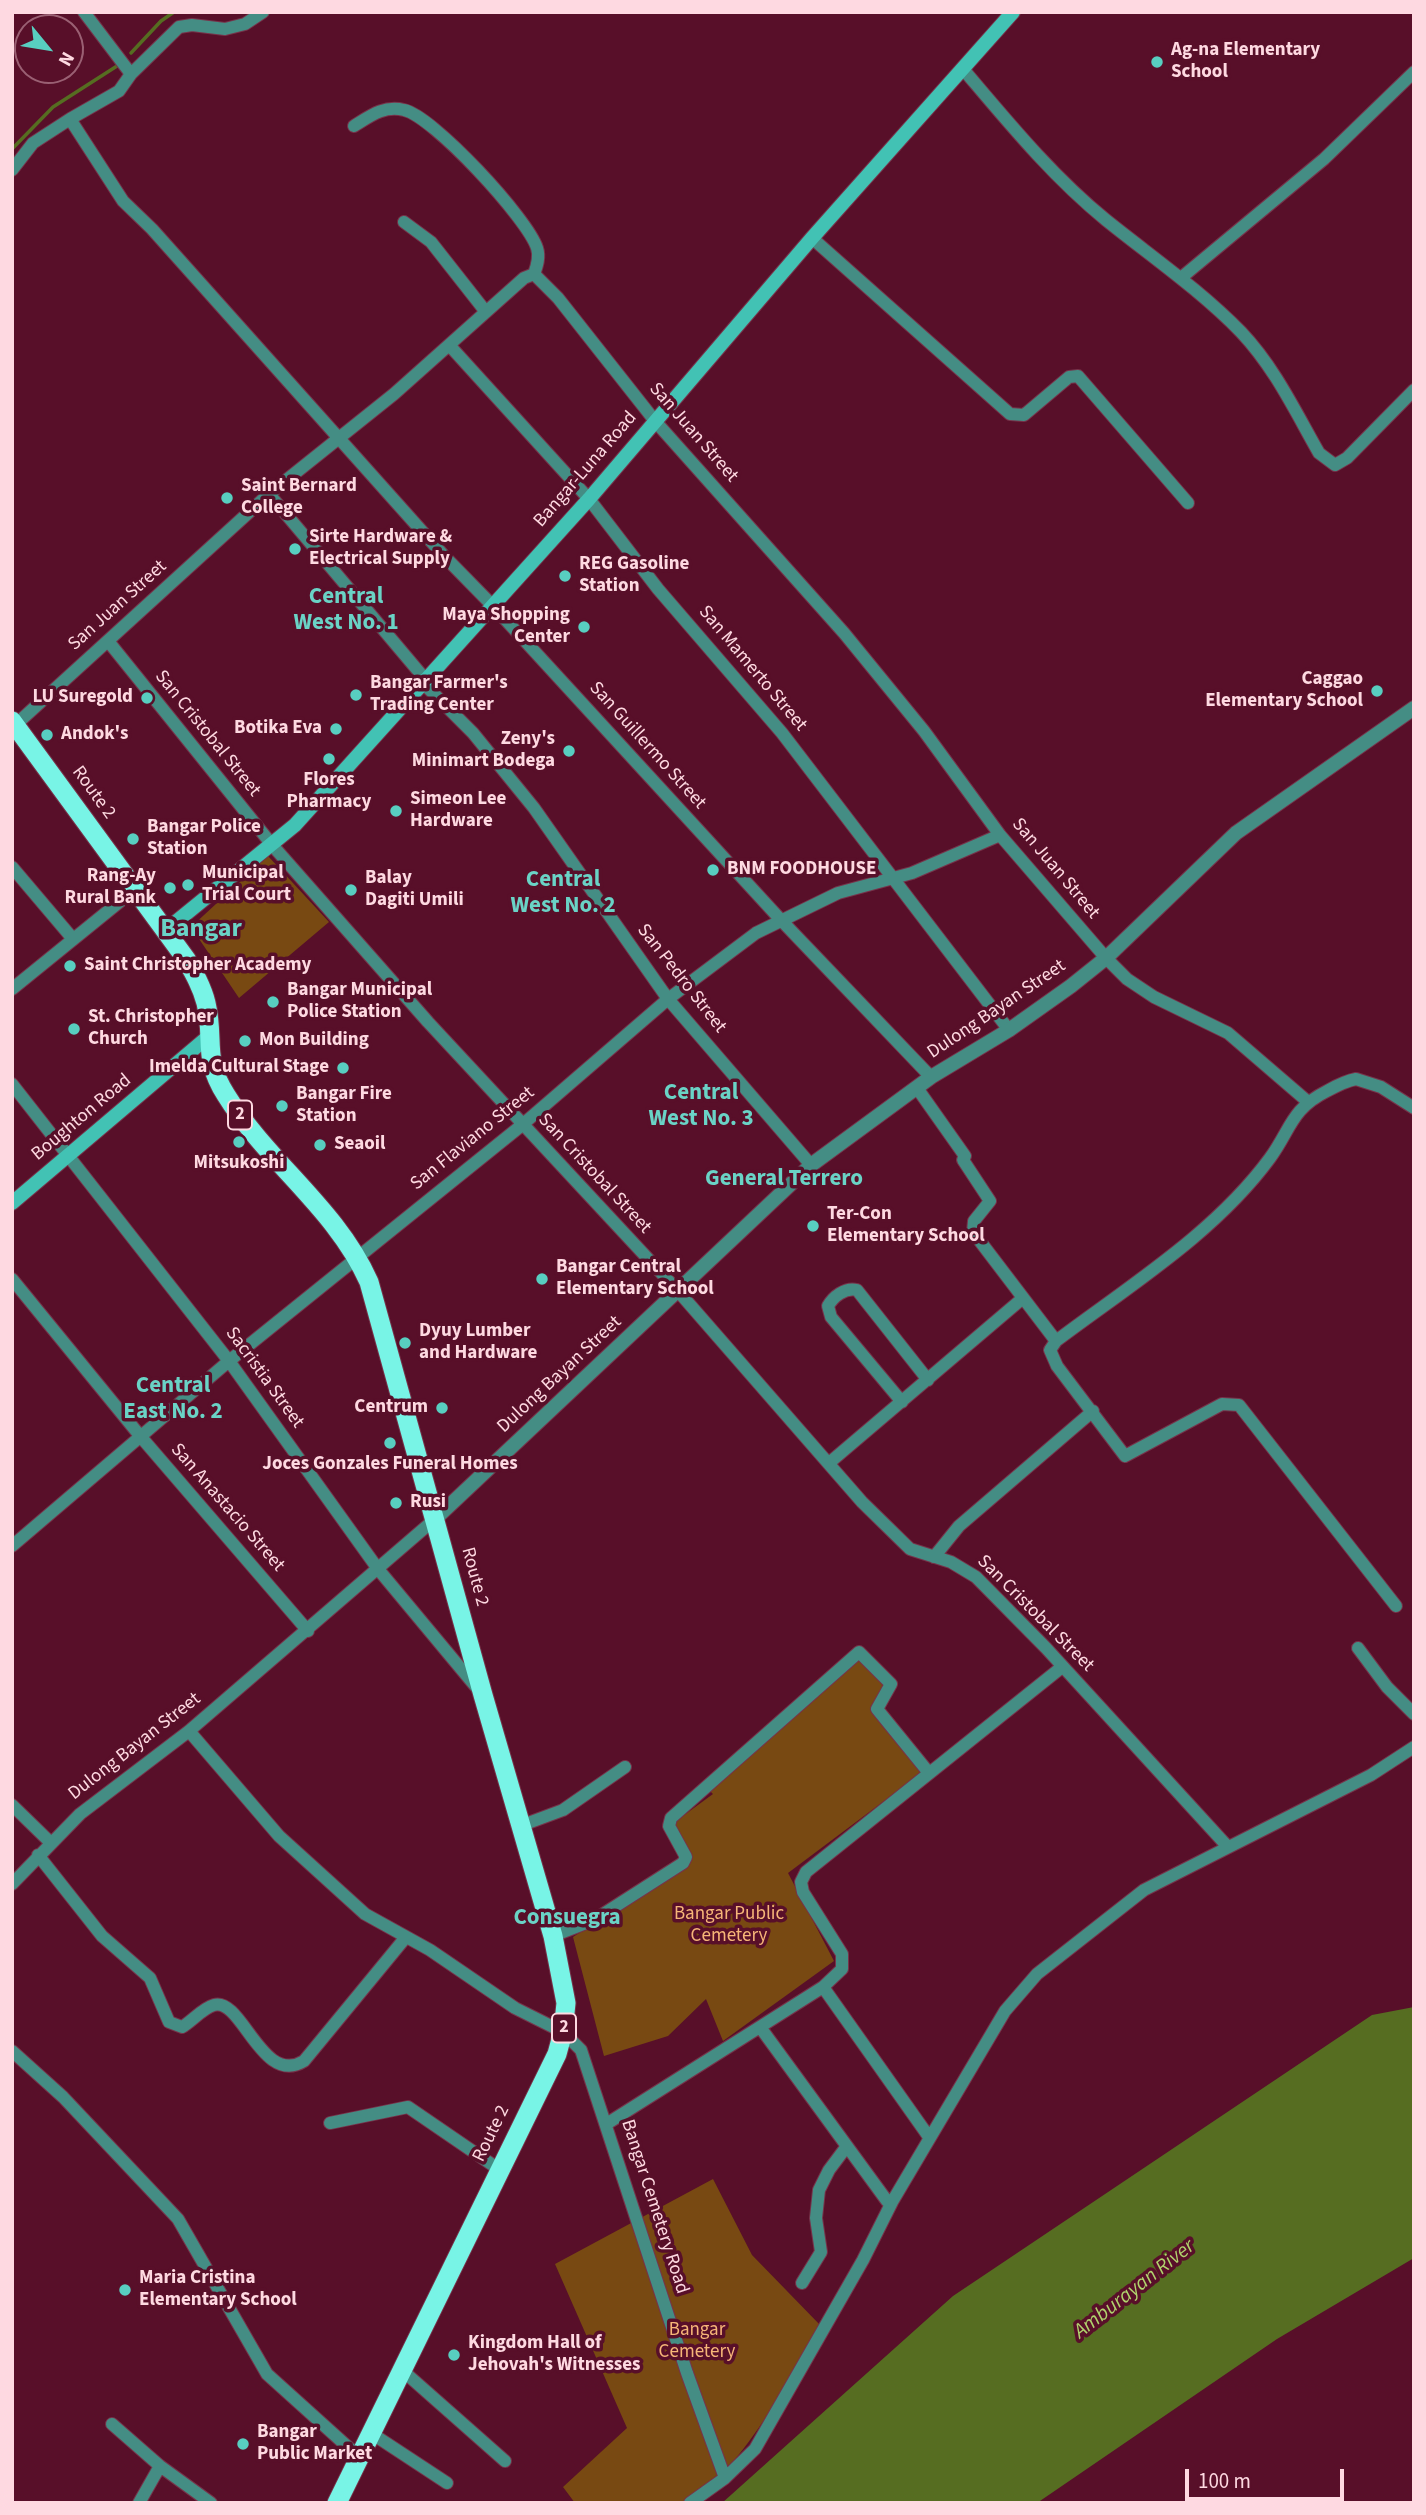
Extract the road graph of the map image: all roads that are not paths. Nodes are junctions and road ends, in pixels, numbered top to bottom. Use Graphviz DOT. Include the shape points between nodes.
graph roads {
  1 [pos="84,12"];
  2 [pos="263,12"];
  3 [pos="1013,12"];
  4 [pos="963,69"];
  5 [pos="1414,72"];
  6 [pos="131,74"];
  7 [pos="70,119"];
  8 [pos="354,126"];
  9 [pos="12,170"];
  10 [pos="404,222"];
  11 [pos="812,238"];
  12 [pos="534,274"];
  13 [pos="1182,277"];
  14 [pos="486,312"];
  15 [pos="450,346"];
  16 [pos="1414,390"];
  17 [pos="655,421"];
  18 [pos="337,438"];
  19 [pos="269,494"];
  20 [pos="589,499"];
  21 [pos="1188,503"];
  22 [pos="492,605"];
  23 [pos="108,641"];
  24 [pos="424,680"];
  25 [pos="1414,708"];
  26 [pos="13,725"];
  27 [pos="1000,835"];
  28 [pos="273,846"];
  29 [pos="12,867"];
  30 [pos="894,878"];
  31 [pos="134,890"];
  32 [pos="780,919"];
  33 [pos="166,930"];
  34 [pos="73,939"];
  35 [pos="1106,958"];
  36 [pos="12,989"];
  37 [pos="668,999"];
  38 [pos="1009,1030"];
  39 [pos="209,1036"];
  40 [pos="931,1077"];
  41 [pos="12,1084"];
  42 [pos="917,1088"];
  43 [pos="1307,1101"];
  44 [pos="1414,1108"];
  45 [pos="522,1125"];
  46 [pos="68,1156"];
  47 [pos="811,1166"];
  48 [pos="12,1203"];
  49 [pos="358,1257"];
  50 [pos="12,1279"];
  51 [pos="678,1291"];
  52 [pos="1023,1298"];
  53 [pos="1056,1341"];
  54 [pos="229,1361"];
  55 [pos="928,1380"];
  56 [pos="902,1402"];
  57 [pos="1093,1411"];
  58 [pos="141,1437"];
  59 [pos="828,1464"];
  60 [pos="435,1519"];
  61 [pos="12,1546"];
  62 [pos="934,1557"];
  63 [pos="378,1569"];
  64 [pos="1396,1606"];
  65 [pos="308,1631"];
  66 [pos="1358,1647"];
  67 [pos="1062,1667"];
  68 [pos="483,1695"];
  69 [pos="1414,1714"];
  70 [pos="190,1731"];
  71 [pos="1414,1747"];
  72 [pos="625,1767"];
  73 [pos="929,1773"];
  74 [pos="12,1805"];
  75 [pos="520,1826"];
  76 [pos="51,1843"];
  77 [pos="1228,1847"];
  78 [pos="38,1855"];
  79 [pos="12,1884"];
  80 [pos="554,1936"];
  81 [pos="406,1937"];
  82 [pos="823,1987"];
  83 [pos="760,2027"];
  84 [pos="563,2032"];
  85 [pos="12,2051"];
  86 [pos="330,2123"];
  87 [pos="608,2123"];
  88 [pos="929,2137"];
  89 [pos="847,2146"];
  90 [pos="500,2170"];
  91 [pos="892,2202"];
  92 [pos="802,2283"];
  93 [pos="402,2370"];
  94 [pos="112,2424"];
  95 [pos="371,2433"];
  96 [pos="359,2457"];
  97 [pos="505,2461"];
  98 [pos="160,2466"];
  99 [pos="725,2478"];
  100 [pos="447,2483"];
  101 [pos="139,2503"];
  102 [pos="211,2503"];
  103 [pos="337,2503"];
  104 [pos="690,2503"];
  1 -- 6 [label="street"];
  2 -- 6 [label="street" via="225,29 179,27"];
  3 -- 4 [label="main road, Bangar-Luna Road"];
  4 -- 11 [label="main road, Bangar-Luna Road"];
  4 -- 13 [label="street" via="1049,169 1106,220"];
  5 -- 13 [label="street" via="1324,159"];
  6 -- 7 [label="street" via="119,91"];
  7 -- 9 [label="street" via="33,143"];
  7 -- 18 [label="street, San Guillermo Street" via="123,201"];
  8 -- 12 [label="street" via="391,109 421,116 435,127 531,234 538,256"];
  10 -- 14 [label="street" via="431,242"];
  11 -- 17 [label="main road, Bangar-Luna Road"];
  11 -- 21 [label="street" via="1010,414 1024,415 1069,377 1079,376"];
  12 -- 14 [label="street, San Juan Street"];
  12 -- 17 [label="street, San Juan Street"];
  13 -- 16 [label="street" via="1242,334 1277,378 1319,453 1331,464 1346,458"];
  14 -- 15 [label="street, San Juan Street"];
  15 -- 18 [label="street, San Juan Street"];
  15 -- 20 [label="street, San Mamerto Street"];
  17 -- 20 [label="main road, Bangar-Luna Road"];
  17 -- 27 [label="street, San Juan Street" via="844,633"];
  18 -- 19 [label="street, San Juan Street"];
  18 -- 22 [label="street, San Guillermo Street"];
  19 -- 23 [label="street, San Juan Street"];
  19 -- 24 [label="street, San Pedro Street"];
  20 -- 22 [label="main road, Bangar-Luna Road"];
  20 -- 30 [label="street, San Mamerto Street" via="658,589 782,733"];
  22 -- 24 [label="main road, Bangar-Luna Road"];
  22 -- 32 [label="street, San Guillermo Street"];
  23 -- 26 [label="street, San Juan Street"];
  23 -- 28 [label="street, San Cristobal Street"];
  24 -- 28 [label="main road, Bangar-Luna Road"];
  24 -- 37 [label="street, San Pedro Street" via="534,808"];
  25 -- 35 [label="street, Dulong Bayan Street" via="1236,833"];
  26 -- 31 [label="highway, Route 2 / 2"];
  27 -- 30 [label="street, San Flaviano Street"];
  27 -- 35 [label="street, San Juan Street"];
  28 -- 33 [label="main road, Bangar-Luna Road"];
  28 -- 45 [label="street, San Cristobal Street"];
  29 -- 34 [label="street"];
  30 -- 32 [label="street, San Flaviano Street" via="838,893"];
  30 -- 38 [label="street, San Mamerto Street"];
  31 -- 33 [label="highway, Route 2 / 2"];
  31 -- 34 [label="street"];
  32 -- 37 [label="street, San Flaviano Street"];
  32 -- 40 [label="street, San Guillermo Street"];
  33 -- 39 [label="highway, Route 2 / 2" via="201,986"];
  34 -- 36 [label="street"];
  35 -- 38 [label="street, Dulong Bayan Street"];
  35 -- 43 [label="street, San Juan Street" via="1154,997 1228,1033"];
  37 -- 45 [label="street, San Flaviano Street"];
  37 -- 47 [label="street, San Pedro Street"];
  38 -- 40 [label="street, Dulong Bayan Street"];
  39 -- 46 [label="main road, Boughton Road"];
  39 -- 49 [label="highway, Route 2 / 2" via="211,1064 225,1094 327,1212"];
  40 -- 42 [label="street, Dulong Bayan Street"];
  41 -- 46 [label="street, Sacristia Street"];
  42 -- 47 [label="street, Dulong Bayan Street"];
  42 -- 52 [label="street" via="990,1201 974,1221 973,1232"];
  43 -- 44 [label="street" via="1356,1079 1381,1087"];
  43 -- 53 [label="street" via="1270,1157 1221,1211"];
  45 -- 49 [label="street, San Flaviano Street"];
  45 -- 51 [label="street, San Cristobal Street"];
  46 -- 48 [label="main road, Boughton Road"];
  46 -- 54 [label="street, Sacristia Street"];
  47 -- 51 [label="street, Dulong Bayan Street"];
  49 -- 54 [label="street, San Flaviano Street"];
  49 -- 60 [label="highway, Route 2 / 2" via="380,1316"];
  50 -- 58 [label="street, San Anastacio Street"];
  51 -- 59 [label="street, San Cristobal Street"];
  51 -- 60 [label="street, Dulong Bayan Street"];
  52 -- 53 [label="street"];
  52 -- 55 [label="street"];
  53 -- 57 [label="street" via="1050,1354"];
  54 -- 58 [label="street, San Flaviano Street"];
  54 -- 63 [label="street, Sacristia Street"];
  55 -- 56 [label="street"];
  55 -- 56 [label="street" via="857,1290 832,1300 828,1306 831,1317"];
  56 -- 59 [label="street"];
  57 -- 62 [label="street" via="959,1526"];
  57 -- 64 [label="street" via="1127,1457 1222,1404 1239,1405"];
  58 -- 61 [label="street, San Flaviano Street"];
  58 -- 65 [label="street, San Anastacio Street"];
  59 -- 62 [label="street, San Cristobal Street" via="899,1541 919,1554"];
  60 -- 63 [label="street, Dulong Bayan Street"];
  60 -- 68 [label="highway, Route 2 / 2"];
  62 -- 67 [label="street, San Cristobal Street" via="976,1577"];
  63 -- 65 [label="street, Dulong Bayan Street"];
  63 -- 68 [label="street, Sacristia Street"];
  65 -- 70 [label="street, Dulong Bayan Street"];
  66 -- 69 [label="street"];
  67 -- 73 [label="street"];
  67 -- 77 [label="street, San Cristobal Street"];
  68 -- 75 [label="highway, Route 2 / 2"];
  70 -- 76 [label="street, Dulong Bayan Street" via="80,1814"];
  70 -- 81 [label="street" via="279,1836 324,1879 371,1919"];
  71 -- 77 [label="street" via="1371,1775"];
  72 -- 75 [label="street" via="563,1810"];
  73 -- 80 [label="street" via="877,1709 891,1684 859,1652 671,1818 669,1826 686,1857 683,1863 594,1920"];
  73 -- 82 [label="street" via="803,1877 803,1892 843,1957 842,1969"];
  74 -- 76 [label="street"];
  75 -- 80 [label="highway, Route 2 / 2"];
  76 -- 78 [label="street, Dulong Bayan Street"];
  77 -- 88 [label="street" via="1144,1890 1037,1974 1005,2011"];
  78 -- 79 [label="street, Dulong Bayan Street"];
  78 -- 81 [label="street" via="102,1936 150,1978 169,2022 182,2027 213,2005 220,2005 282,2065 304,2061"];
  80 -- 84 [label="highway, Route 2 / 2" via="566,2003"];
  81 -- 84 [label="street" via="515,2008"];
  82 -- 83 [label="street"];
  82 -- 88 [label="street"];
  83 -- 87 [label="street"];
  83 -- 89 [label="street"];
  84 -- 87 [label="street, Bangar Cemetery Road" via="581,2050"];
  84 -- 90 [label="highway, Route 2 / 2" via="557,2054"];
  85 -- 96 [label="street" via="63,2097 173,2212 267,2374"];
  86 -- 90 [label="street" via="408,2107"];
  87 -- 99 [label="street, Bangar Cemetery Road"];
  88 -- 91 [label="street"];
  89 -- 91 [label="street"];
  89 -- 92 [label="street" via="819,2190 816,2218 821,2252"];
  90 -- 93 [label="highway, Route 2 / 2"];
  91 -- 99 [label="street" via="755,2449"];
  93 -- 95 [label="highway, Route 2 / 2"];
  93 -- 97 [label="street"];
  94 -- 98 [label="street"];
  95 -- 96 [label="highway, Route 2 / 2"];
  95 -- 100 [label="street"];
  96 -- 103 [label="highway, Route 2 / 2"];
  98 -- 101 [label="street"];
  98 -- 102 [label="street"];
  99 -- 104 [label="street"];
}
